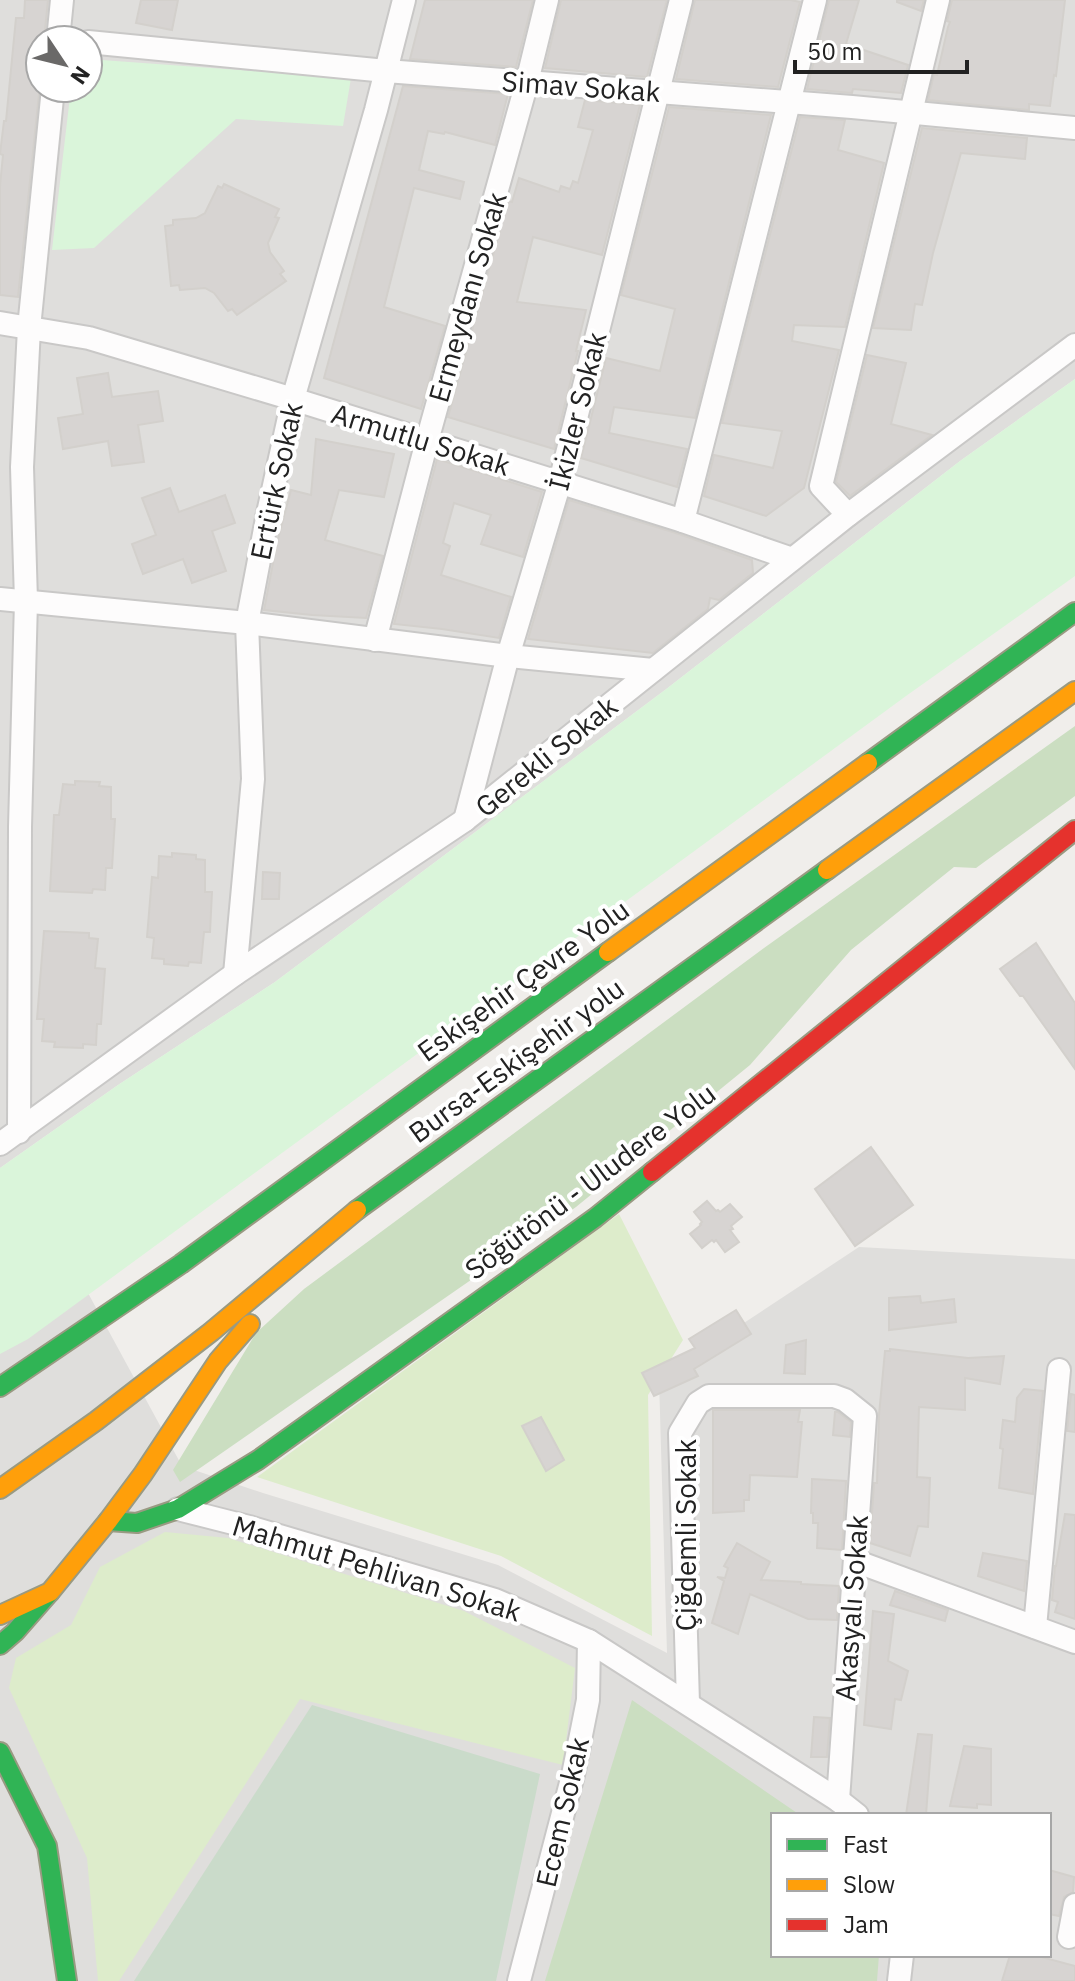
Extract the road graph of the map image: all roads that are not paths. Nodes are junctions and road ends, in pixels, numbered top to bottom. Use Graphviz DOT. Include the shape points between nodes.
graph roads {
  1 [pos="62,0"];
  2 [pos="404,0"];
  3 [pos="547,0"];
  4 [pos="681,0"];
  5 [pos="815,0"];
  6 [pos="938,0"];
  7 [pos="60,24"];
  8 [pos="104,44"];
  9 [pos="386,71"];
  10 [pos="527,82"];
  11 [pos="657,92"];
  12 [pos="788,102"];
  13 [pos="51,104"];
  14 [pos="912,113"];
  15 [pos="1075,128"];
  16 [pos="0,323"];
  17 [pos="29,328"];
  18 [pos="1075,345"];
  19 [pos="293,399"];
  20 [pos="427,441"];
  21 [pos="560,482"];
  22 [pos="848,515"];
  23 [pos="683,521"];
  24 [pos="792,559"];
  25 [pos="0,599"];
  26 [pos="26,601"];
  27 [pos="1075,612"];
  28 [pos="247,623"];
  29 [pos="375,640"];
  30 [pos="508,656"];
  31 [pos="653,670"];
  32 [pos="1075,691"];
  33 [pos="465,820"];
  34 [pos="1075,830"];
  35 [pos="235,974"];
  36 [pos="10,1138"];
  37 [pos="347,1217"];
  38 [pos="1059,1370"];
  39 [pos="21,1373"];
  40 [pos="0,1380"];
  41 [pos="0,1387"];
  42 [pos="865,1416"];
  43 [pos="0,1489"];
  44 [pos="178,1509"];
  45 [pos="108,1521"];
  46 [pos="855,1561"];
  47 [pos="50,1592"];
  48 [pos="0,1615"];
  49 [pos="1035,1627"];
  50 [pos="589,1641"];
  51 [pos="1075,1642"];
  52 [pos="0,1645"];
  53 [pos="688,1703"];
  54 [pos="0,1752"];
  55 [pos="838,1800"];
  56 [pos="854,1813"];
  57 [pos="1075,1905"];
  58 [pos="1064,1936"];
  59 [pos="902,1957"];
  60 [pos="67,1981"];
  61 [pos="519,1981"];
  62 [pos="899,1981"];
  1 -- 7 [label="street"];
  2 -- 9 [label="street, Ertürk Sokak"];
  3 -- 10 [label="street, Ermeydanı Sokak"];
  4 -- 11 [label="street, İkizler Sokak"];
  5 -- 12 [label="street"];
  6 -- 14 [label="street"];
  8 -- 9 [label="street, Simav Sokak"];
  9 -- 10 [label="street, Simav Sokak"];
  9 -- 19 [label="street, Ertürk Sokak"];
  10 -- 11 [label="street, Simav Sokak"];
  10 -- 20 [label="street, Ermeydanı Sokak"];
  11 -- 12 [label="street, Simav Sokak"];
  11 -- 21 [label="street, İkizler Sokak"];
  12 -- 14 [label="street, Simav Sokak"];
  12 -- 23 [label="street"];
  13 -- 17 [label="street"];
  14 -- 15 [label="street, Simav Sokak"];
  14 -- 22 [label="street" via="821,486"];
  16 -- 17 [label="street, Armutlu Sokak"];
  17 -- 19 [label="street, Armutlu Sokak" via="89,338"];
  17 -- 26 [label="street" via="22,467"];
  18 -- 22 [label="street, Gerekli Sokak"];
  19 -- 20 [label="street, Armutlu Sokak"];
  19 -- 28 [label="street, Ertürk Sokak"];
  20 -- 21 [label="street, Armutlu Sokak"];
  20 -- 29 [label="street, Ermeydanı Sokak"];
  21 -- 23 [label="street, Armutlu Sokak"];
  21 -- 30 [label="street, İkizler Sokak"];
  22 -- 24 [label="street, Gerekli Sokak"];
  23 -- 24 [label="street, Armutlu Sokak"];
  24 -- 31 [label="street, Gerekli Sokak"];
  25 -- 26 [label="street"];
  26 -- 28 [label="street"];
  26 -- 36 [label="street"];
  27 -- 39 [label="main road, Eskişehir Çevre Yolu" via="181,1264"];
  28 -- 29 [label="street"];
  28 -- 35 [label="street, Ertürk Sokak" via="253,779"];
  29 -- 30 [label="street"];
  30 -- 31 [label="street"];
  30 -- 33 [label="street, İkizler Sokak"];
  31 -- 33 [label="street, Gerekli Sokak"];
  32 -- 37 [label="main road, Bursa-Eskişehir yolu"];
  33 -- 35 [label="street, Gerekli Sokak"];
  34 -- 44 [label="main road, Söğütönü - Uludere Yolu" via="595,1218 258,1460"];
  35 -- 36 [label="street, Gerekli Sokak"];
  37 -- 43 [label="main road, Bursa-Eskişehir yolu" via="211,1332"];
  37 -- 45 [label="main road" via="218,1361"];
  38 -- 49 [label="street"];
  39 -- 40 [label="main road"];
  39 -- 41 [label="main road, Eskişehir Çevre Yolu"];
  42 -- 46 [label="street, Akasyalı Sokak"];
  42 -- 53 [label="street, Çiğdemli Sokak" via="834,1396 709,1396 688,1417 680,1433"];
  44 -- 45 [label="main road, Söğütönü - Uludere Yolu" via="137,1523"];
  44 -- 50 [label="street, Mahmut Pehlivan Sokak" via="495,1600"];
  45 -- 47 [label="main road"];
  46 -- 49 [label="street"];
  46 -- 55 [label="street, Akasyalı Sokak"];
  47 -- 48 [label="main road"];
  47 -- 52 [label="main road"];
  49 -- 51 [label="street"];
  50 -- 53 [label="street, Mahmut Pehlivan Sokak"];
  50 -- 61 [label="street, Ecem Sokak" via="588,1700 573,1775"];
  53 -- 55 [label="street, Mahmut Pehlivan Sokak"];
  54 -- 60 [label="main road" via="47,1846"];
  55 -- 56 [label="street, Mahmut Pehlivan Sokak"];
  57 -- 58 [label="street"];
  59 -- 62 [label="street"];
}
